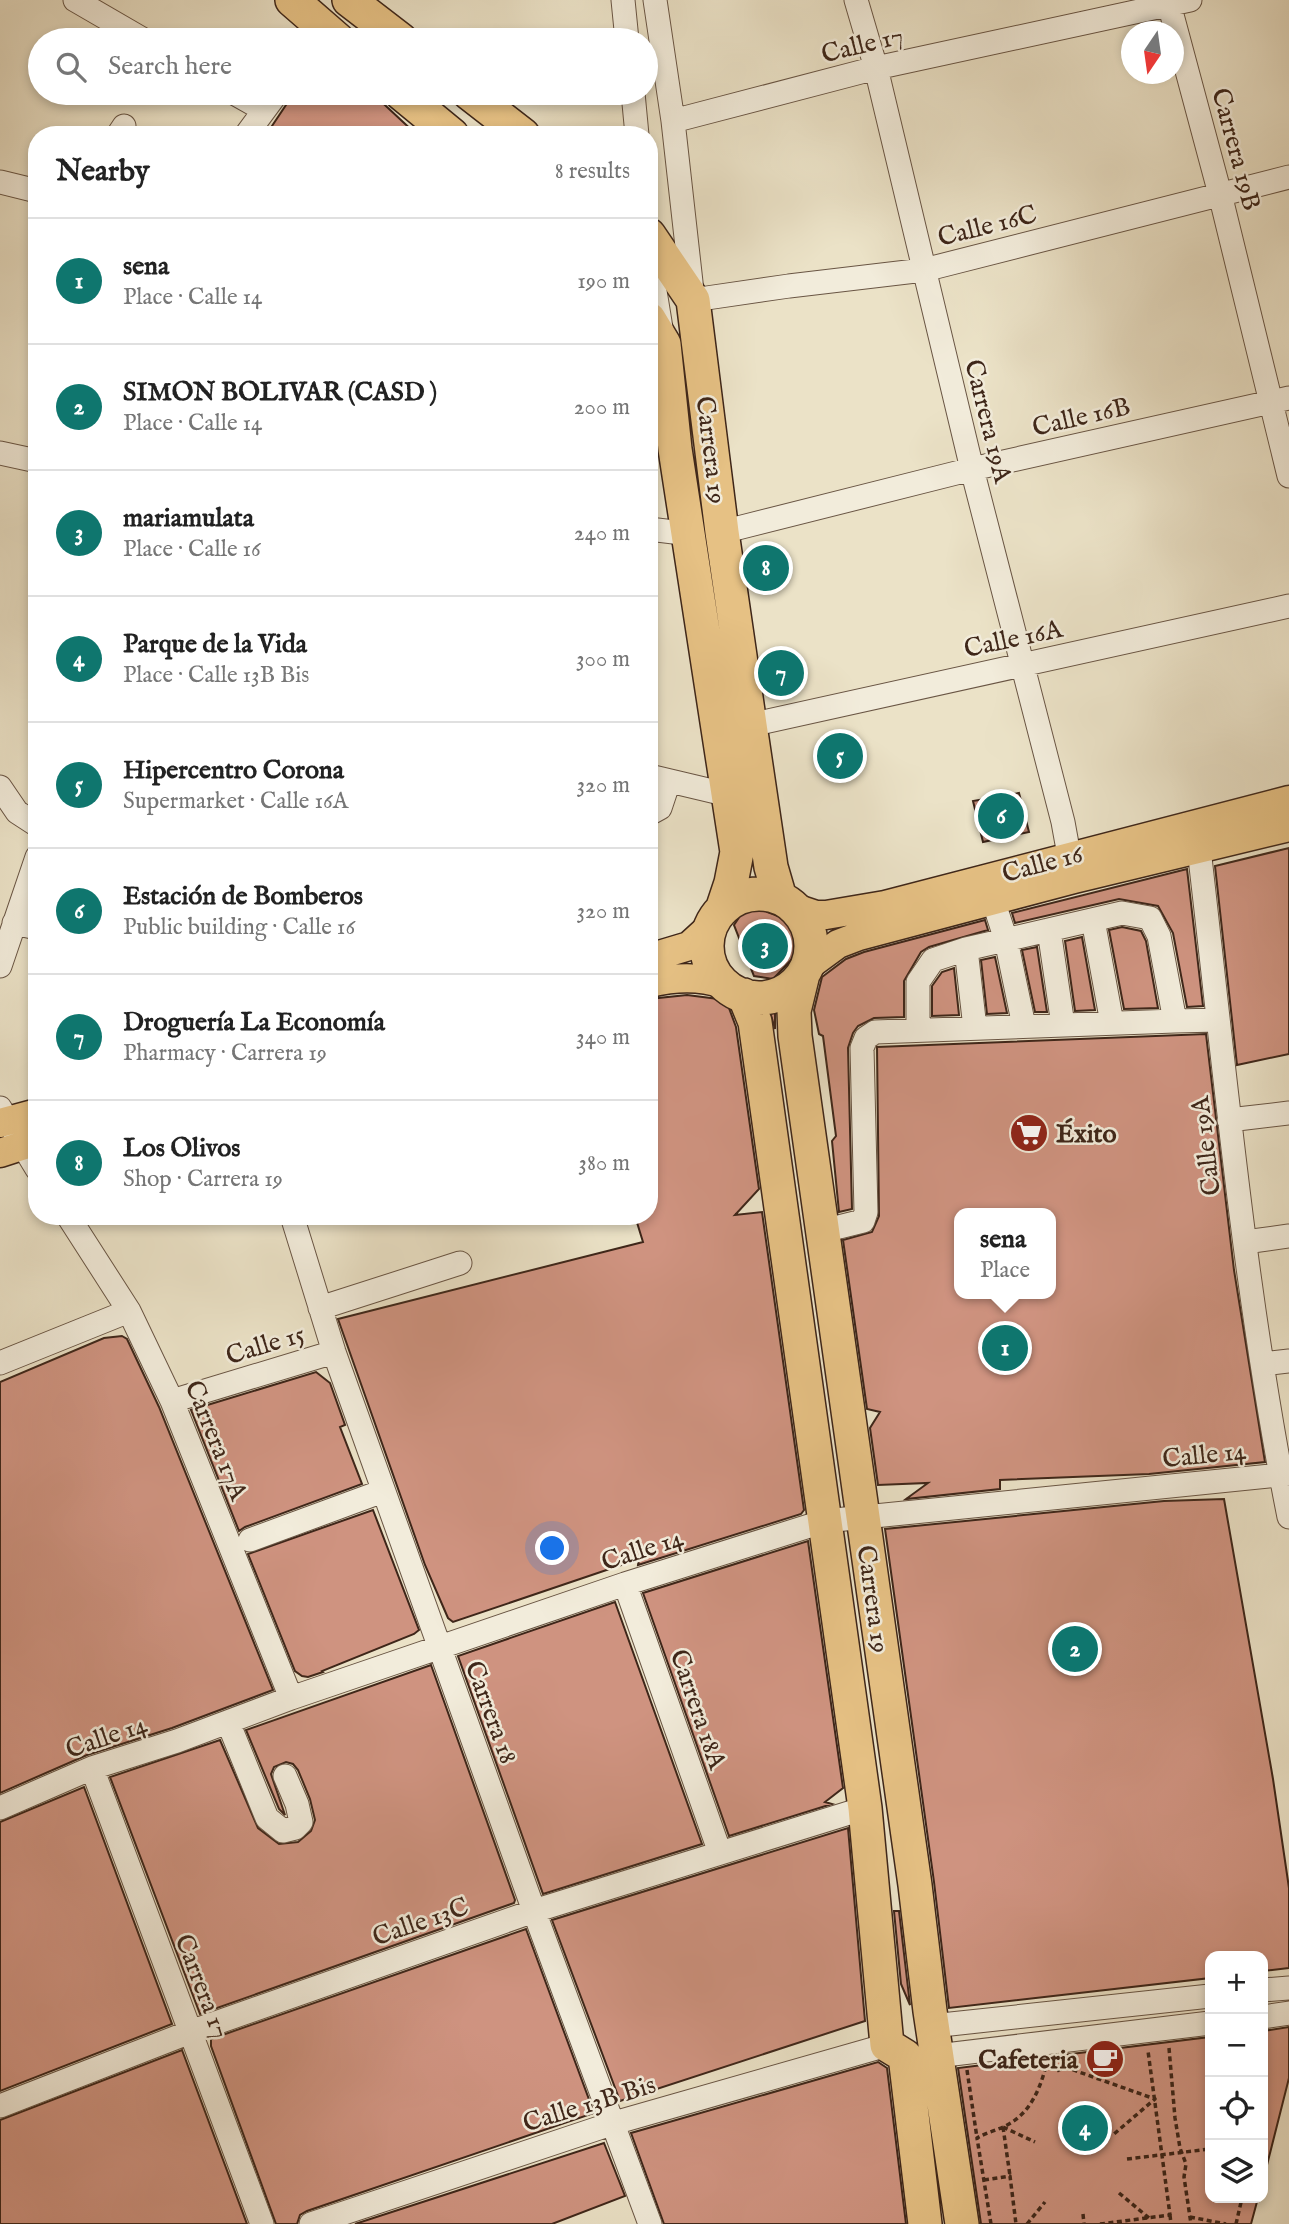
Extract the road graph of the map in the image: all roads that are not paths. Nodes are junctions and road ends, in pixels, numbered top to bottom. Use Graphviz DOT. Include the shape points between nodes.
graph roads {
  1 [pos="75,0"];
  2 [pos="292,0"];
  3 [pos="349,0"];
  4 [pos="623,0"];
  5 [pos="655,0"];
  6 [pos="856,0"];
  7 [pos="1176,2"];
  8 [pos="123,28"];
  9 [pos="318,28"];
  10 [pos="385,28"];
  11 [pos="626,28"];
  12 [pos="876,68"];
  13 [pos="269,105"];
  14 [pos="416,105"];
  15 [pos="484,105"];
  16 [pos="633,105"];
  17 [pos="673,121"];
  18 [pos="253,126"];
  19 [pos="441,126"];
  20 [pos="511,126"];
  21 [pos="636,126"];
  22 [pos="1289,177"];
  23 [pos="0,182"];
  24 [pos="28,189"];
  25 [pos="1220,194"];
  26 [pos="658,248"];
  27 [pos="924,270"];
  28 [pos="693,300"];
  29 [pos="658,336"];
  30 [pos="700,351"];
  31 [pos="658,357"];
  32 [pos="1280,400"];
  33 [pos="0,453"];
  34 [pos="28,459"];
  35 [pos="972,469"];
  36 [pos="1289,475"];
  37 [pos="658,530"];
  38 [pos="722,532"];
  39 [pos="690,534"];
  40 [pos="1289,606"];
  41 [pos="1021,664"];
  42 [pos="750,725"];
  43 [pos="659,778"];
  44 [pos="0,787"];
  45 [pos="729,795"];
  46 [pos="1289,800"];
  47 [pos="658,809"];
  48 [pos="28,819"];
  49 [pos="1289,827"];
  50 [pos="1199,849"];
  51 [pos="1069,855"];
  52 [pos="993,900"];
  53 [pos="28,902"];
  54 [pos="787,903"];
  55 [pos="717,917"];
  56 [pos="1093,920"];
  57 [pos="14,923"];
  58 [pos="28,926"];
  59 [pos="1049,930"];
  60 [pos="1006,940"];
  61 [pos="966,949"];
  62 [pos="658,955"];
  63 [pos="1,958"];
  64 [pos="805,970"];
  65 [pos="658,981"];
  66 [pos="734,990"];
  67 [pos="1218,1020"];
  68 [pos="1175,1021"];
  69 [pos="1112,1023"];
  70 [pos="1063,1025"];
  71 [pos="1024,1026"];
  72 [pos="975,1028"];
  73 [pos="918,1030"];
  74 [pos="1289,1112"];
  75 [pos="28,1114"];
  76 [pos="3,1117"];
  77 [pos="1229,1120"];
  78 [pos="24,1152"];
  79 [pos="74,1225"];
  80 [pos="295,1225"];
  81 [pos="823,1231"];
  82 [pos="1289,1236"];
  83 [pos="1245,1242"];
  84 [pos="460,1263"];
  85 [pos="320,1308"];
  86 [pos="129,1311"];
  87 [pos="334,1352"];
  88 [pos="1289,1361"];
  89 [pos="0,1363"];
  90 [pos="1263,1364"];
  91 [pos="172,1401"];
  92 [pos="1285,1474"];
  93 [pos="383,1491"];
  94 [pos="863,1516"];
  95 [pos="1289,1517"];
  96 [pos="825,1521"];
  97 [pos="250,1540"];
  98 [pos="625,1584"];
  99 [pos="439,1647"];
  100 [pos="291,1698"];
  101 [pos="228,1722"];
  102 [pos="92,1769"];
  103 [pos="285,1776"];
  104 [pos="0,1808"];
  105 [pos="865,1808"];
  106 [pos="720,1853"];
  107 [pos="534,1911"];
  108 [pos="1289,1988"];
  109 [pos="1268,1990"];
  110 [pos="1205,1997"];
  111 [pos="1289,2013"];
  112 [pos="1268,2016"];
  113 [pos="1205,2024"];
  114 [pos="190,2032"];
  115 [pos="887,2045"];
  116 [pos="945,2048"];
  117 [pos="0,2106"];
  118 [pos="612,2123"];
  119 [pos="262,2224"];
  120 [pos="311,2224"];
  121 [pos="650,2224"];
  122 [pos="925,2224"];
  123 [pos="962,2224"];
  1 -- 8 [label="street"];
  2 -- 9 [label="highway"];
  3 -- 10 [label="highway"];
  4 -- 11 [label="street"];
  5 -- 17 [label="street, Carrera 19"];
  6 -- 12 [label="street, Carrera 19A"];
  7 -- 12 [label="street, Calle 17"];
  7 -- 25 [label="street, Carrera 19B"];
  12 -- 17 [label="street, Calle 17"];
  12 -- 27 [label="street, Carrera 19A"];
  13 -- 18 [label="street"];
  14 -- 19 [label="highway"];
  15 -- 20 [label="highway"];
  16 -- 21 [label="street"];
  17 -- 28 [label="street, Carrera 19"];
  22 -- 25 [label="street, Calle 16C"];
  23 -- 24 [label="street"];
  25 -- 27 [label="street, Calle 16C"];
  25 -- 32 [label="street, Carrera 19B"];
  26 -- 28 [label="highway"];
  27 -- 28 [label="street, Calle 16C"];
  27 -- 35 [label="street, Carrera 19A"];
  28 -- 30 [label="highway, Carrera 19"];
  29 -- 30 [label="street"];
  30 -- 38 [label="highway, Carrera 19"];
  31 -- 39 [label="highway, Carrera 19"];
  32 -- 35 [label="street, Calle 16B"];
  32 -- 36 [label="street, Carrera 19B"];
  33 -- 34 [label="street"];
  35 -- 38 [label="street, Calle 16B"];
  35 -- 41 [label="street, Carrera 19A"];
  37 -- 39 [label="street"];
  38 -- 42 [label="highway, Carrera 19"];
  39 -- 45 [label="highway, Carrera 19"];
  40 -- 41 [label="street, Calle 16A"];
  41 -- 42 [label="street, Calle 16A"];
  41 -- 51 [label="street, Carrera 19A"];
  42 -- 54 [label="highway, Carrera 19" via="771,867"];
  43 -- 45 [label="street"];
  43 -- 47 [label="street"];
  44 -- 48 [label="street" via="17,812"];
  45 -- 55 [label="highway, Carrera 19" via="737,852"];
  46 -- 51 [label="main road, Calle 16"];
  49 -- 50 [label="main road, Calle 16"];
  50 -- 52 [label="main road, Calle 16"];
  50 -- 67 [label="street, Calle 19A"];
  51 -- 54 [label="main road, Calle 16" via="846,912 816,915"];
  52 -- 60 [label="street"];
  52 -- 64 [label="main road, Calle 16" via="859,936 838,944"];
  53 -- 57 [label="street"];
  54 -- 55 [label="highway" via="762,894 745,896"];
  54 -- 64 [label="highway" via="809,931 811,948"];
  55 -- 62 [label="main road" via="689,946"];
  55 -- 66 [label="highway" via="707,952 713,969"];
  56 -- 59 [label="street"];
  56 -- 68 [label="street" via="1122,913 1150,919 1159,936"];
  56 -- 69 [label="street"];
  57 -- 58 [label="street"];
  57 -- 63 [label="street"];
  59 -- 60 [label="street"];
  59 -- 70 [label="street"];
  60 -- 61 [label="street"];
  60 -- 71 [label="street"];
  61 -- 72 [label="street"];
  61 -- 73 [label="street" via="933,960 918,982"];
  64 -- 66 [label="highway" via="790,988 773,996"];
  64 -- 81 [label="highway, Carrera 19" via="794,1011 795,1036"];
  65 -- 66 [label="main road" via="704,978"];
  66 -- 96 [label="highway, Carrera 19" via="755,1022"];
  67 -- 68 [label="street"];
  67 -- 77 [label="street, Calle 19A"];
  68 -- 69 [label="street"];
  69 -- 70 [label="street"];
  70 -- 71 [label="street"];
  71 -- 72 [label="street"];
  72 -- 73 [label="street"];
  73 -- 81 [label="street" via="875,1032 866,1038 862,1048 866,1212 863,1221"];
  74 -- 77 [label="street"];
  75 -- 76 [label="main road"];
  76 -- 78 [label="street"];
  77 -- 83 [label="street, Calle 19A"];
  79 -- 86 [label="street, Carrera 17A"];
  80 -- 85 [label="street, Carrera 18"];
  81 -- 94 [label="highway, Carrera 19"];
  82 -- 83 [label="street"];
  83 -- 90 [label="street, Calle 19A"];
  84 -- 85 [label="street"];
  85 -- 87 [label="street, Carrera 18"];
  86 -- 89 [label="street"];
  86 -- 91 [label="street, Carrera 17A"];
  87 -- 91 [label="street, Calle 15"];
  87 -- 93 [label="street, Carrera 18"];
  88 -- 90 [label="street"];
  90 -- 92 [label="street, Calle 19A"];
  91 -- 100 [label="street, Carrera 17A"];
  92 -- 94 [label="street, Calle 14"];
  92 -- 95 [label="street, Calle 19A"];
  93 -- 97 [label="street"];
  93 -- 99 [label="street, Carrera 18"];
  94 -- 96 [label="street, Calle 14"];
  94 -- 116 [label="highway, Carrera 19"];
  96 -- 98 [label="street, Calle 14"];
  96 -- 105 [label="highway, Carrera 19"];
  98 -- 99 [label="street, Calle 14"];
  98 -- 106 [label="street, Carrera 18A"];
  99 -- 100 [label="street, Calle 14"];
  99 -- 107 [label="street, Carrera 18"];
  100 -- 101 [label="street, Calle 14"];
  101 -- 102 [label="street, Calle 14"];
  101 -- 103 [label="street" via="267,1818 283,1831 301,1822"];
  102 -- 104 [label="street, Calle 14"];
  102 -- 114 [label="street, Carrera 17"];
  105 -- 106 [label="street, Calle 13C"];
  105 -- 115 [label="highway, Carrera 19"];
  106 -- 107 [label="street, Calle 13C"];
  107 -- 114 [label="street, Calle 13C"];
  107 -- 118 [label="street, Carrera 18"];
  108 -- 109 [label="street"];
  110 -- 116 [label="street"];
  111 -- 112 [label="street"];
  113 -- 116 [label="street"];
  114 -- 117 [label="street, Calle 13C"];
  114 -- 119 [label="street, Carrera 17"];
  115 -- 118 [label="street, Calle 13B Bis"];
  115 -- 122 [label="highway" via="905,2056"];
  116 -- 123 [label="highway, Carrera 19"];
  118 -- 120 [label="street, Calle 13B Bis"];
  118 -- 121 [label="street, Carrera 18"];
}
